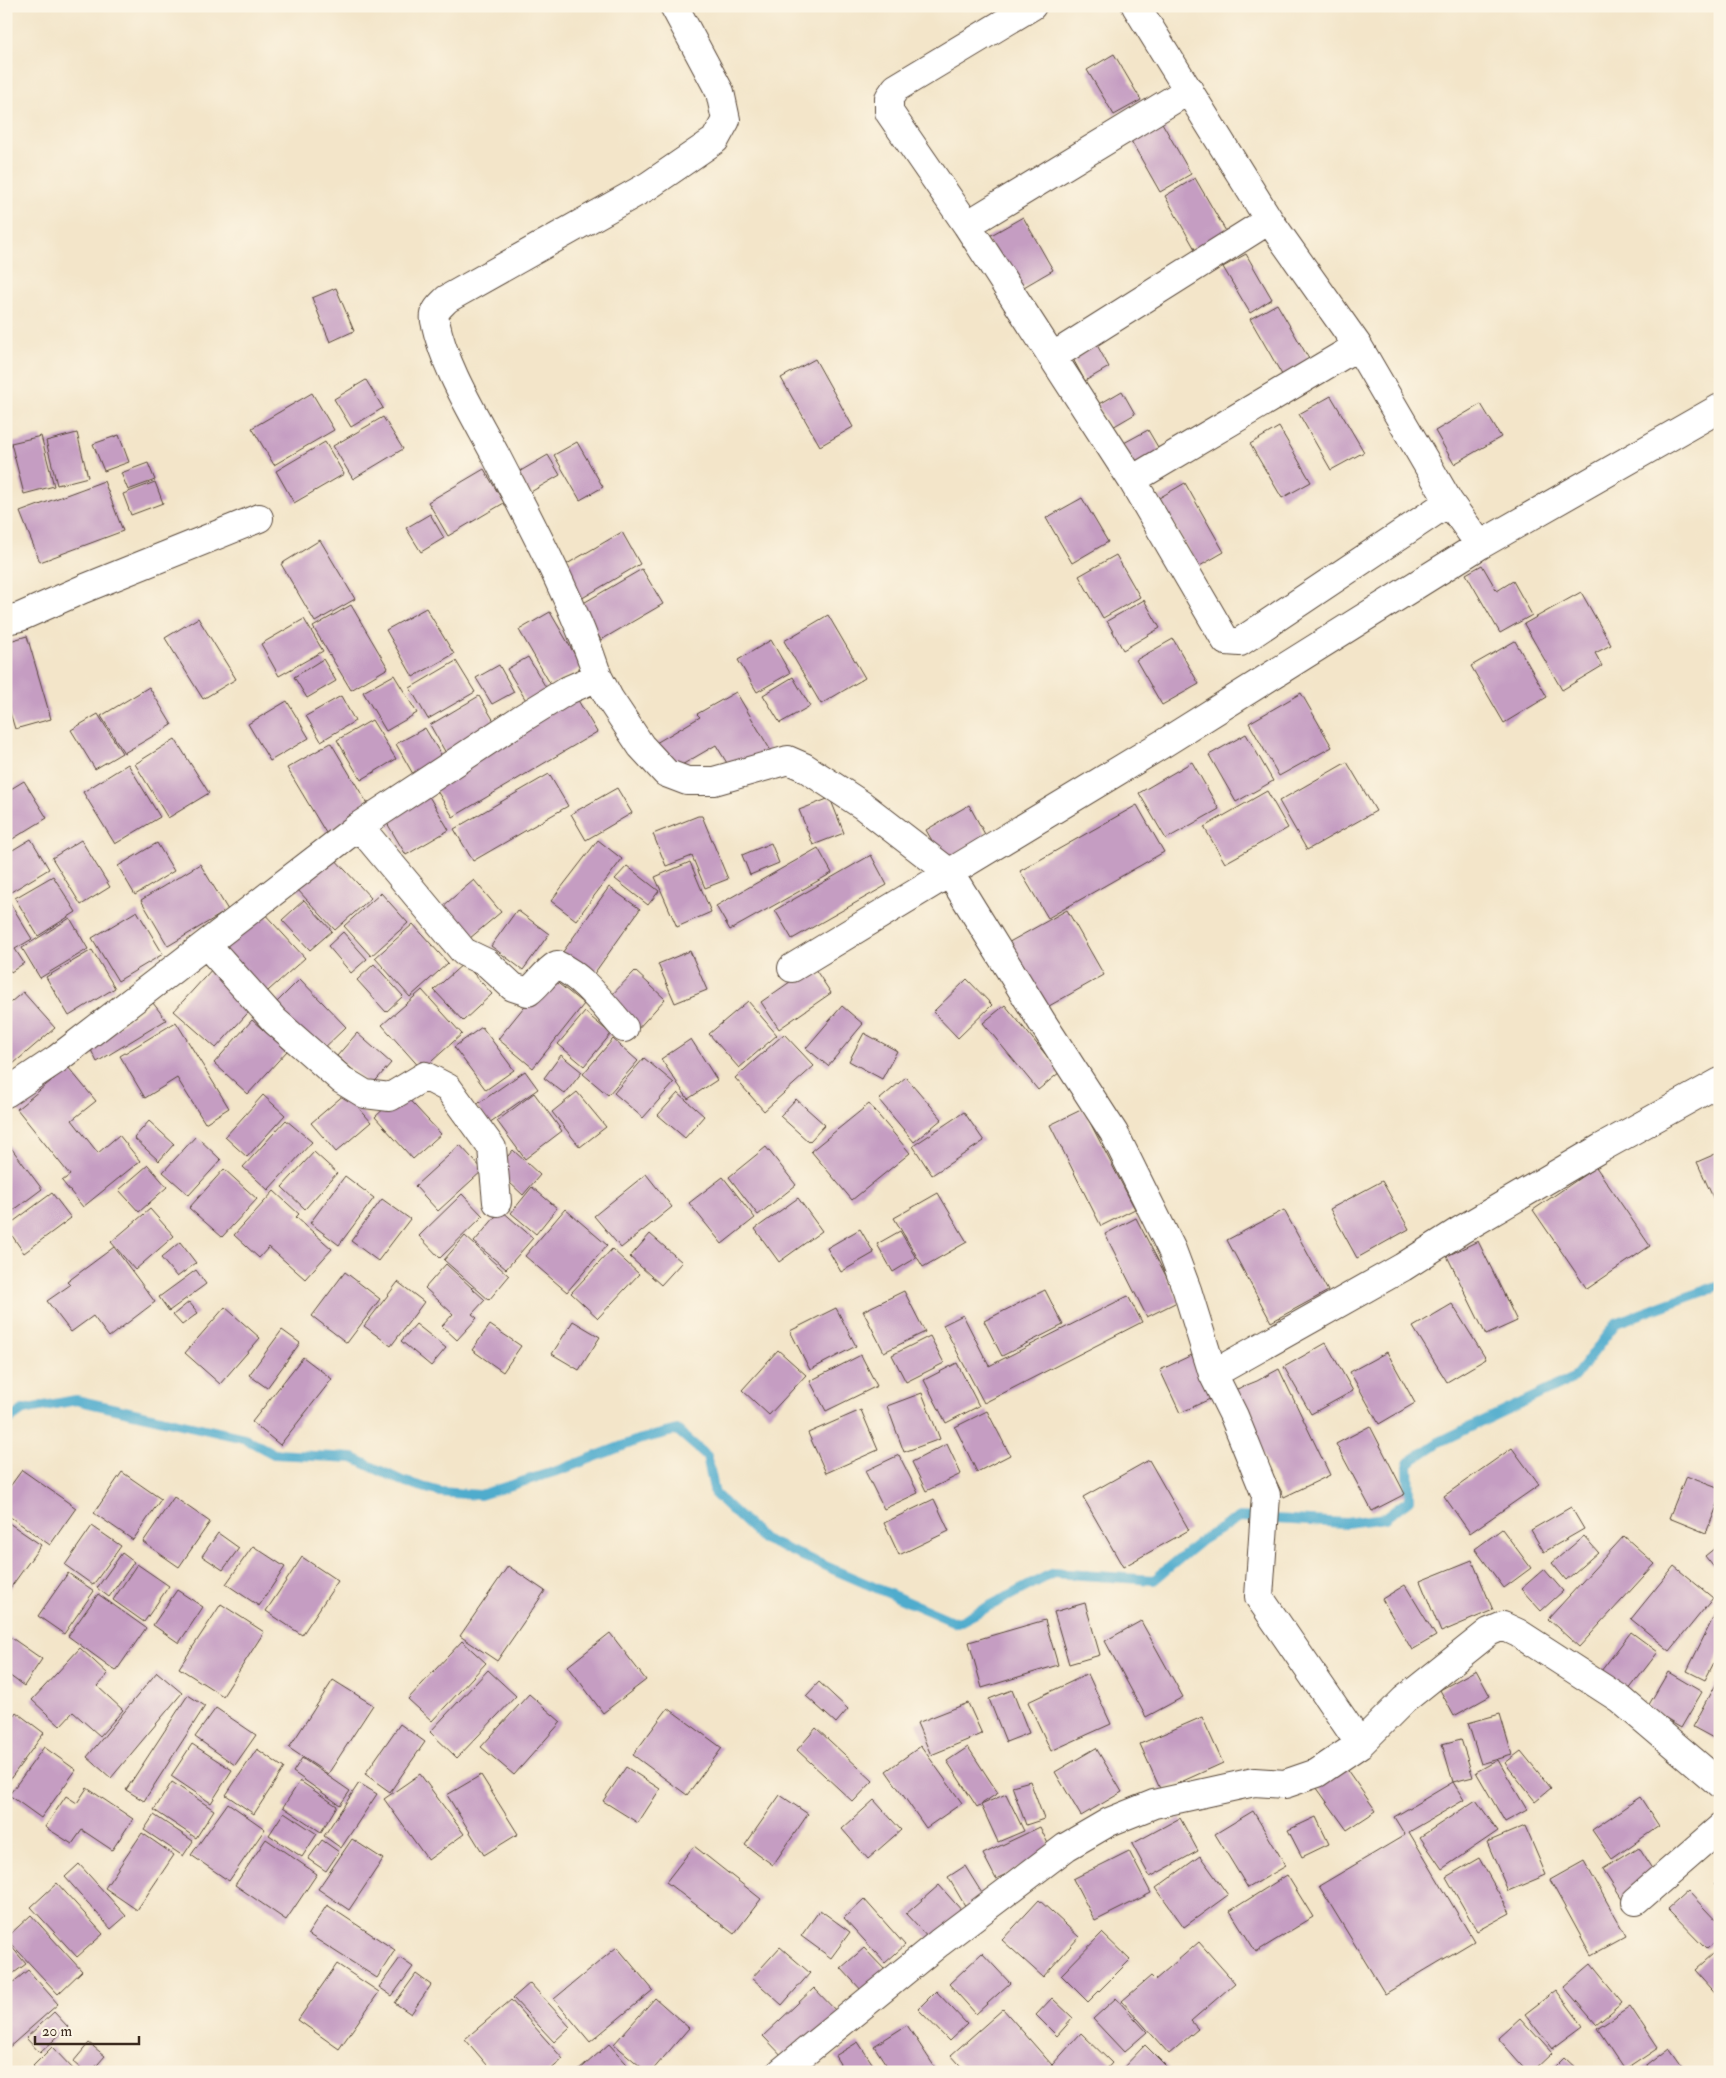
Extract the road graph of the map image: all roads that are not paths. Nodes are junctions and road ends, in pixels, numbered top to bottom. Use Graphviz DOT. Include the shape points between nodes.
graph roads {
  1 [pos="674,6"];
  2 [pos="1032,6"];
  3 [pos="1136,6"];
  4 [pos="1189,90"];
  5 [pos="1269,220"];
  6 [pos="967,225"];
  7 [pos="1358,346"];
  8 [pos="1052,357"];
  9 [pos="1720,408"];
  10 [pos="1132,480"];
  11 [pos="1449,502"];
  12 [pos="259,518"];
  13 [pos="1480,545"];
  14 [pos="6,620"];
  15 [pos="598,677"];
  16 [pos="359,826"];
  17 [pos="950,873"];
  18 [pos="207,945"];
  19 [pos="792,968"];
  20 [pos="624,1028"];
  21 [pos="1720,1082"];
  22 [pos="6,1093"];
  23 [pos="497,1202"];
  24 [pos="1213,1374"];
  25 [pos="1360,1744"];
  26 [pos="1720,1784"];
  27 [pos="1720,1828"];
  28 [pos="1636,1901"];
  29 [pos="781,2072"];
  1 -- 15 [label="street" via="720,92 726,120 715,140 648,186 447,299 437,308 435,320 453,375 560,584 584,636"];
  2 -- 6 [label="street" via="896,88 889,98 890,112"];
  3 -- 4 [label="street"];
  4 -- 5 [label="street"];
  4 -- 6 [label="street"];
  5 -- 7 [label="street"];
  5 -- 8 [label="street"];
  6 -- 8 [label="street"];
  7 -- 10 [label="street"];
  7 -- 11 [label="street"];
  8 -- 10 [label="street"];
  9 -- 13 [label="street"];
  10 -- 11 [label="street" via="1221,633 1226,641 1232,643 1240,642"];
  11 -- 13 [label="street"];
  12 -- 14 [label="street"];
  13 -- 17 [label="street"];
  15 -- 16 [label="street" via="568,690 524,717"];
  15 -- 17 [label="street" via="641,746 666,773 687,781 714,781 788,760 862,805"];
  16 -- 18 [label="street"];
  16 -- 20 [label="street" via="464,952 487,963 513,987 528,992 551,968 557,965 564,968"];
  17 -- 19 [label="street"];
  17 -- 24 [label="street" via="1114,1133 1172,1250"];
  18 -- 22 [label="street" via="57,1059"];
  18 -- 23 [label="street" via="275,1021 342,1080 365,1094 390,1097 425,1076 448,1088 492,1148"];
  21 -- 24 [label="street"];
  24 -- 25 [label="street" via="1266,1495 1259,1596"];
  25 -- 26 [label="street" via="1404,1700 1489,1632 1503,1626 1620,1699"];
  25 -- 29 [label="street" via="1317,1773 1285,1784 1254,1782 1154,1804 1109,1822 1066,1848 939,1943"];
  27 -- 28 [label="street"];
}
